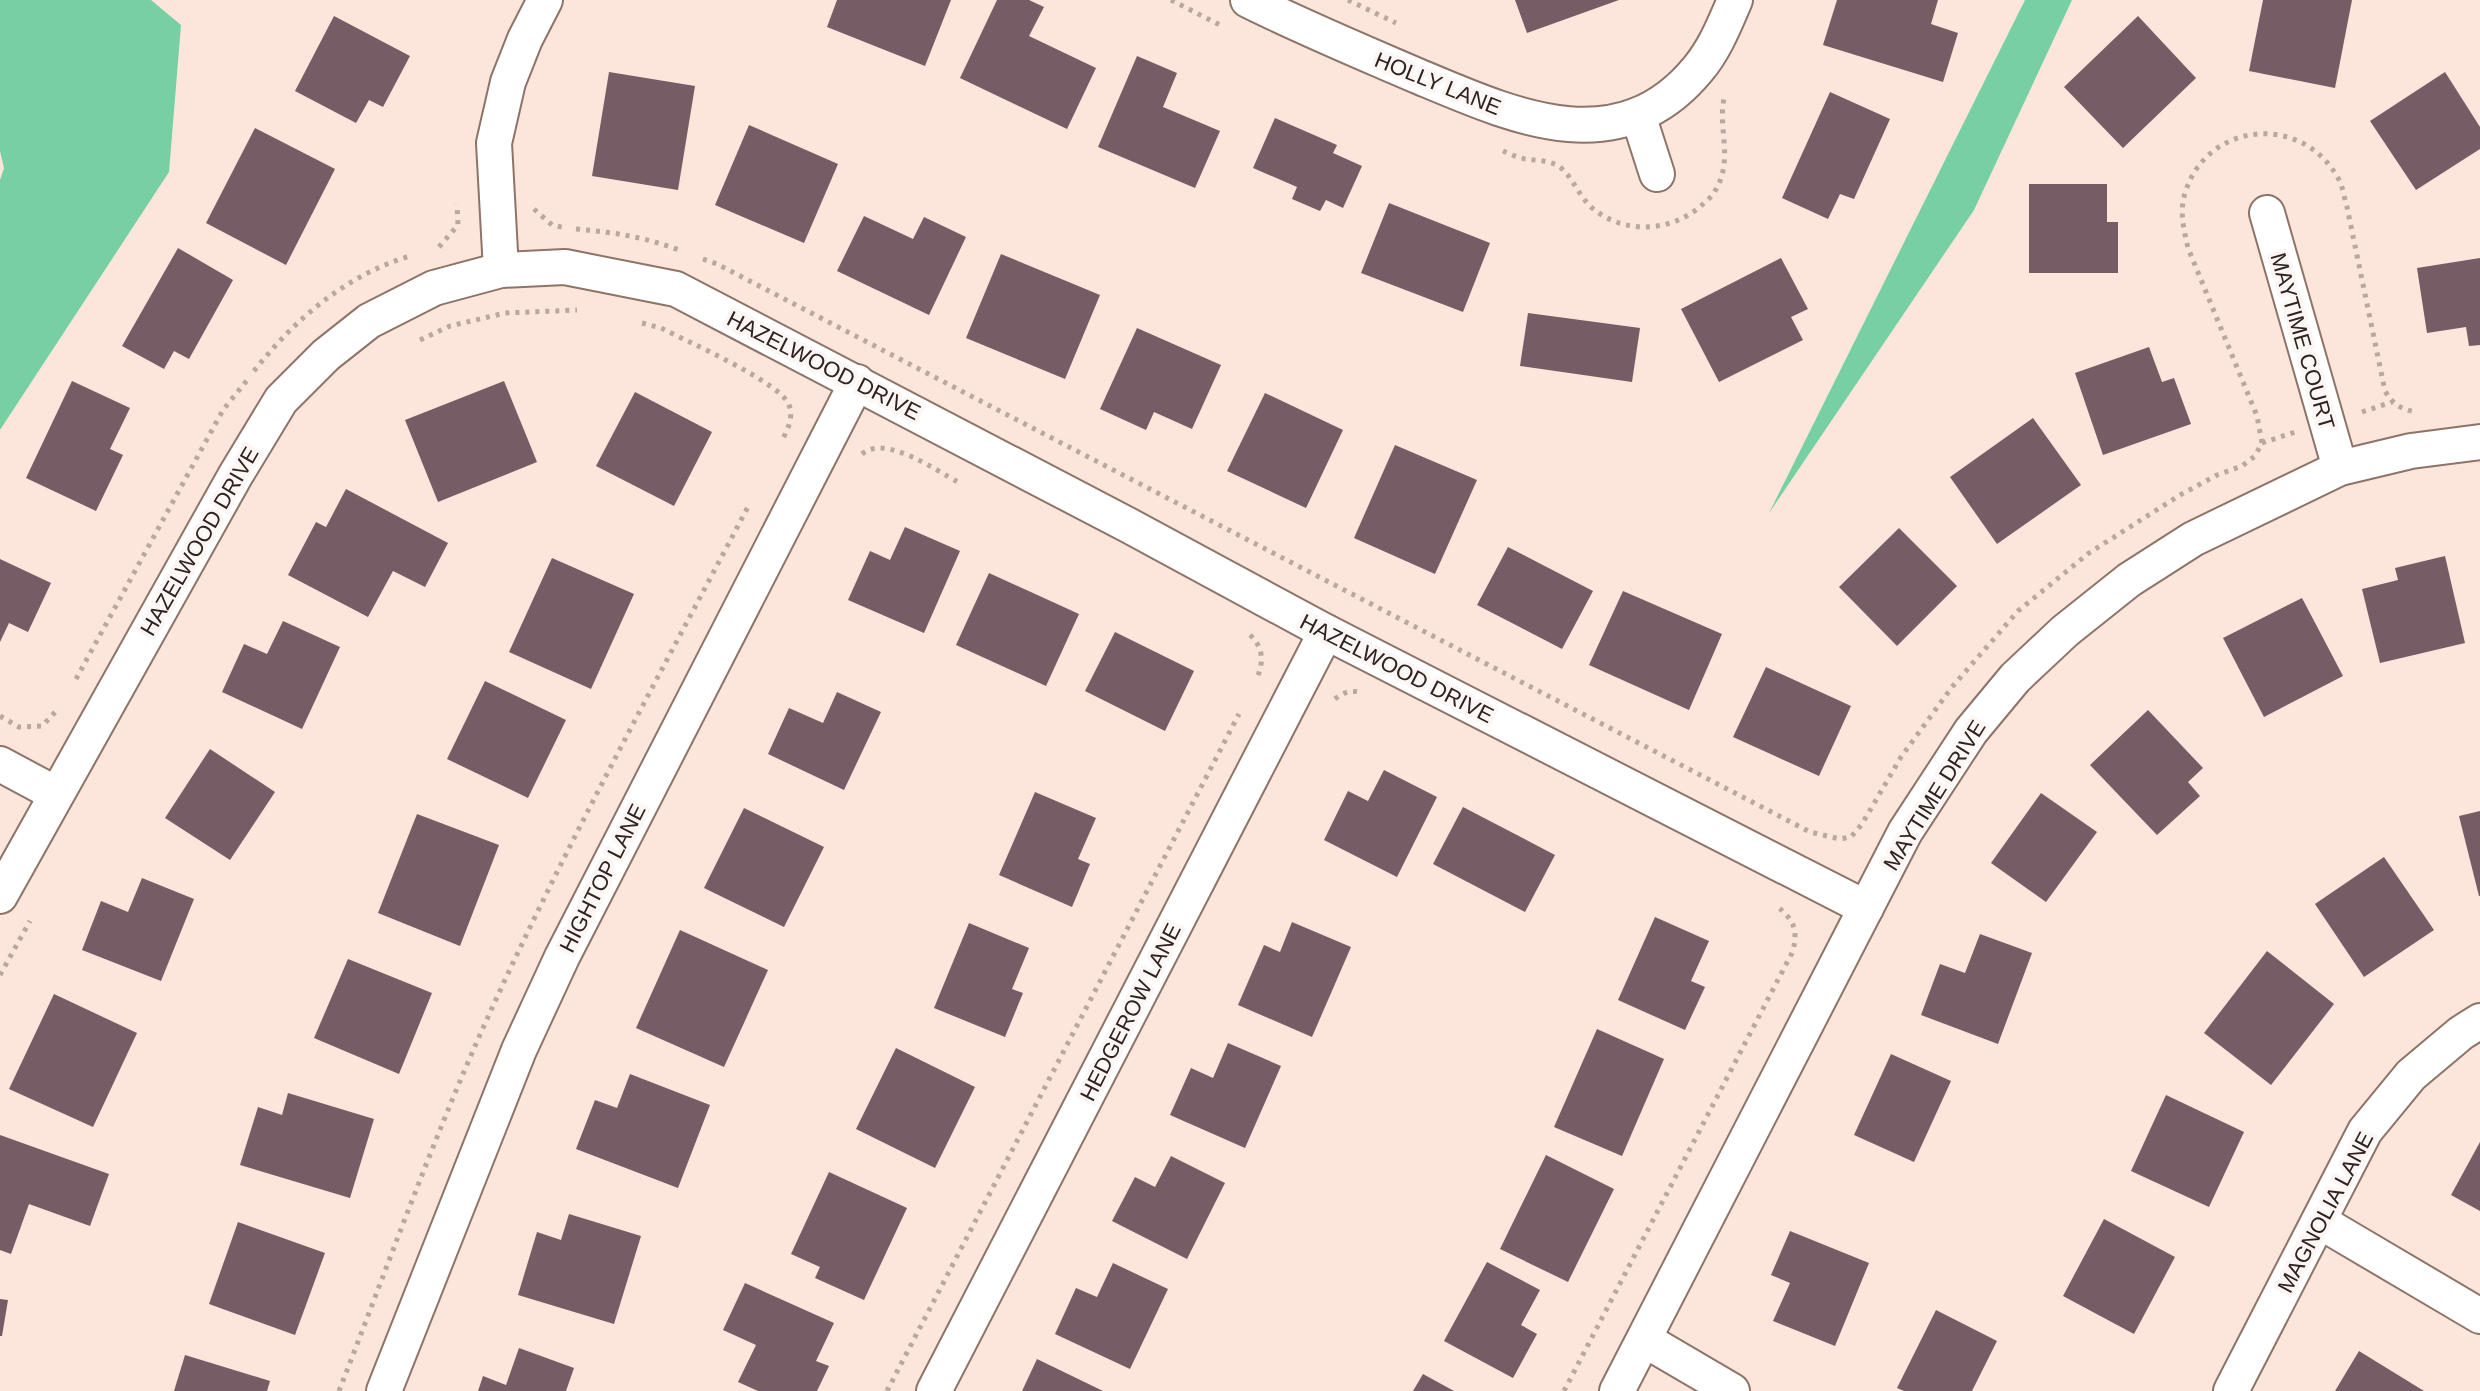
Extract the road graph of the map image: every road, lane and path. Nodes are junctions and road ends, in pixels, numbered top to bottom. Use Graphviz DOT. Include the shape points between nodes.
graph roads {
  1 [pos="545,0"];
  2 [pos="1248,0"];
  3 [pos="1348,0"];
  4 [pos="1735,0"];
  5 [pos="1399,25"];
  6 [pos="1638,115"];
  7 [pos="1657,174"];
  8 [pos="531,199"];
  9 [pos="2267,213"];
  10 [pos="501,270"];
  11 [pos="581,311"];
  12 [pos="632,320"];
  13 [pos="409,345"];
  14 [pos="857,382"];
  15 [pos="2424,411"];
  16 [pos="2480,442"];
  17 [pos="779,448"];
  18 [pos="855,462"];
  19 [pos="2340,468"];
  20 [pos="967,486"];
  21 [pos="757,490"];
  22 [pos="1240,627"];
  23 [pos="1326,632"];
  24 [pos="1251,689"];
  25 [pos="1244,703"];
  26 [pos="0,764"];
  27 [pos="56,794"];
  28 [pos="0,896"];
  29 [pos="1764,899"];
  30 [pos="1866,908"];
  31 [pos="33,916"];
  32 [pos="0,975"];
  33 [pos="2480,1021"];
  34 [pos="2319,1221"];
  35 [pos="2480,1316"];
  36 [pos="1645,1340"];
  37 [pos="339,1391"];
  38 [pos="384,1391"];
  39 [pos="887,1391"];
  40 [pos="934,1391"];
  41 [pos="1564,1391"];
  42 [pos="1617,1391"];
  43 [pos="1732,1391"];
  44 [pos="2231,1391"];
  1 -- 10 [label="street" via="508,82 494,143"];
  2 -- 6 [label="street, HOLLY LANE" via="1501,111 1549,123 1594,125"];
  3 -- 5 [label="path"];
  4 -- 6 [label="street, HOLLY LANE" via="1700,67 1674,95"];
  6 -- 7 [label="street"];
  8 -- 15 [label="path" via="533,208 552,225 653,240 717,264 1810,832 1840,839 1851,837 1862,824 1901,757 1952,687 2018,611 2101,545 2255,456 2262,443 2257,416 2182,223 2184,194 2197,169 2217,148 2243,136 2271,132 2299,140 2322,156 2339,179 2347,207 2385,391 2401,409"];
  9 -- 19 [label="street, MAYTIME COURT"];
  10 -- 14 [label="street, HAZELWOOD DRIVE" via="565,267 676,289"];
  10 -- 27 [label="street, HAZELWOOD DRIVE" via="434,288 369,321 281,400"];
  11 -- 13 [label="path" via="505,313 450,326"];
  12 -- 17 [label="path" via="768,383 786,398 790,421"];
  14 -- 23 [label="street, HAZELWOOD DRIVE"];
  14 -- 38 [label="street, HIGHTOP LANE" via="562,957 519,1050"];
  16 -- 19 [label="street, MAYTIME DRIVE"];
  18 -- 20 [label="path" via="867,450 883,446"];
  19 -- 30 [label="street, MAYTIME DRIVE" via="2193,539 2129,580 2065,631 2015,678 1971,731 1905,832"];
  21 -- 37 [label="path" via="546,896 480,1036"];
  22 -- 24 [label="path" via="1262,654"];
  23 -- 30 [label="street, HAZELWOOD DRIVE"];
  23 -- 40 [label="street, HEDGEROW LANE"];
  25 -- 39 [label="path"];
  26 -- 27 [label="street"];
  27 -- 28 [label="street, HAZELWOOD DRIVE"];
  29 -- 41 [label="path" via="1790,919 1797,935 1793,951"];
  30 -- 36 [label="street, MAYTIME DRIVE"];
  31 -- 32 [label="path"];
  33 -- 34 [label="street, MAGNOLIA LANE" via="2411,1075 2365,1131"];
  34 -- 35 [label="street"];
  34 -- 44 [label="street, MAGNOLIA LANE"];
  36 -- 42 [label="street, MAYTIME DRIVE"];
  36 -- 43 [label="street"];
}
